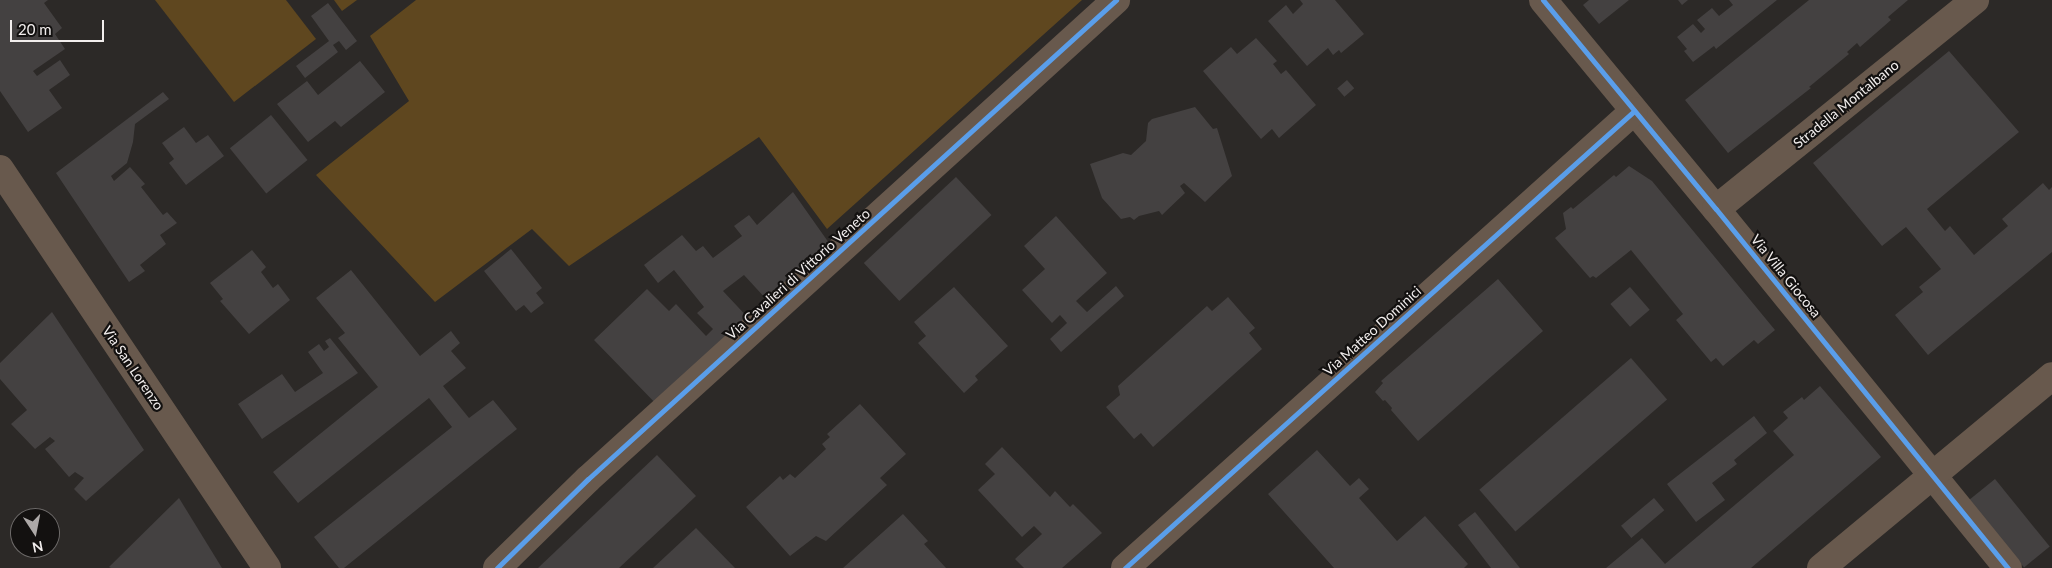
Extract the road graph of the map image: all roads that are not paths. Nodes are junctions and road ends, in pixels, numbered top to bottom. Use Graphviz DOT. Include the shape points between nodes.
graph roads {
  1 [pos="1116,0"];
  2 [pos="1543,0"];
  3 [pos="1975,0"];
  4 [pos="1634,111"];
  5 [pos="0,169"];
  6 [pos="1716,209"];
  7 [pos="2052,376"];
  8 [pos="1933,474"];
  9 [pos="267,568"];
  10 [pos="497,568"];
  11 [pos="1125,568"];
  12 [pos="1821,568"];
  13 [pos="2008,568"];
  1 -- 10 [label="street, Via Cavalieri di Vittorio Veneto" via="588,480"];
  2 -- 4 [label="street, Via Villa Giocosa"];
  3 -- 6 [label="street, Stradella Montalbano"];
  4 -- 6 [label="street, Via Villa Giocosa"];
  4 -- 11 [label="street, Via Matteo Dominici"];
  5 -- 9 [label="street, Via San Lorenzo"];
  6 -- 8 [label="street, Via Villa Giocosa"];
  7 -- 8 [label="street"];
  8 -- 12 [label="street"];
  8 -- 13 [label="street, Via Villa Giocosa"];
}
